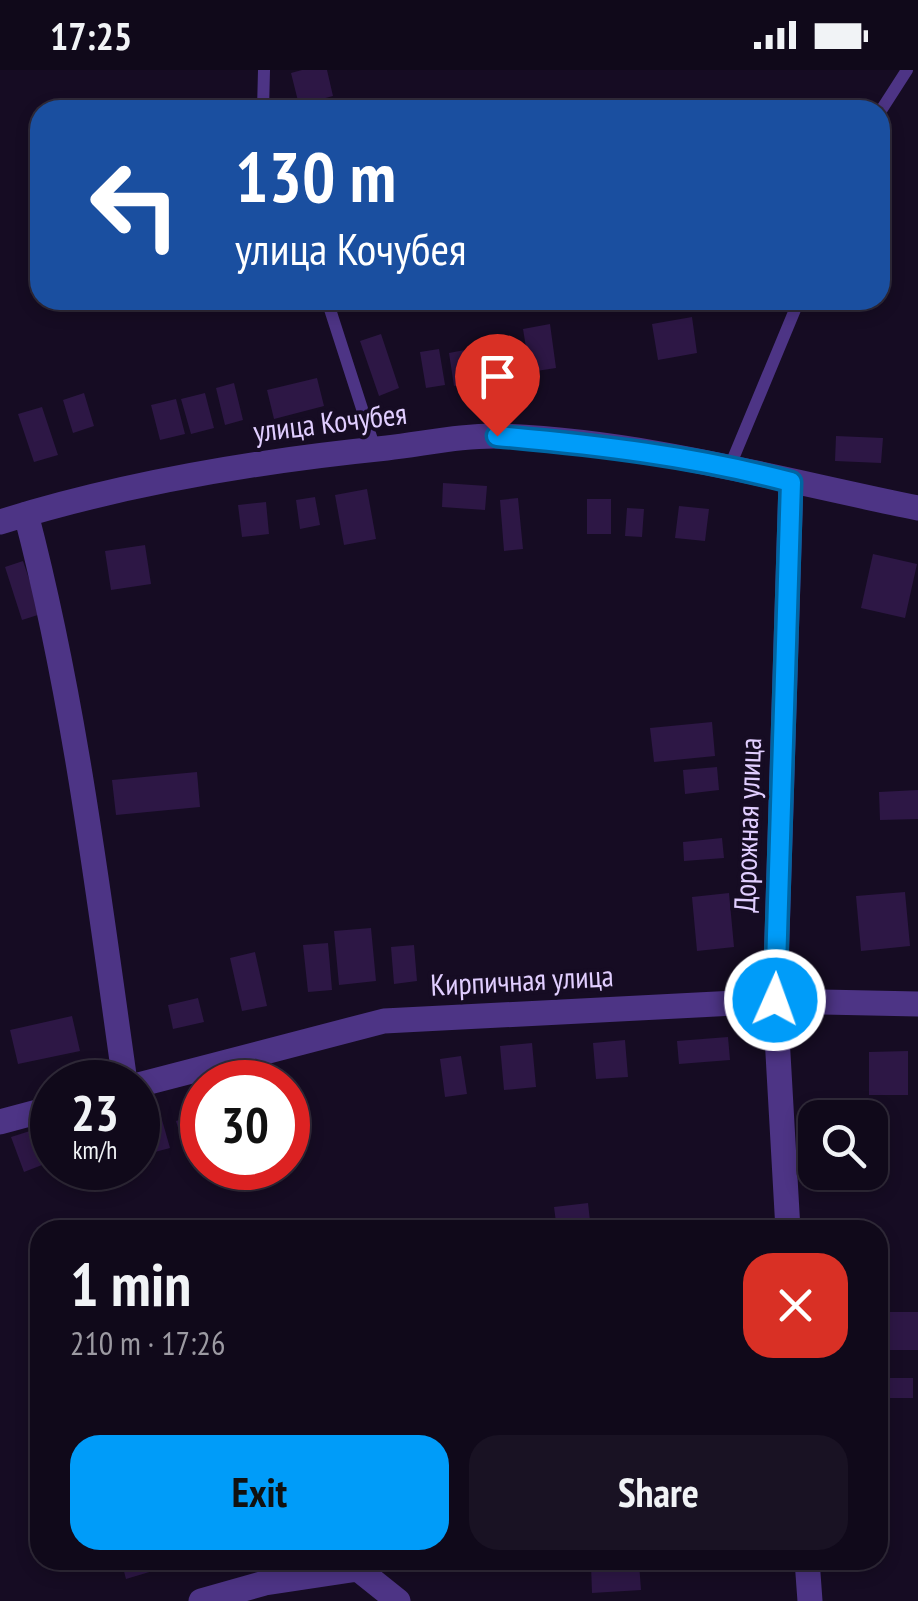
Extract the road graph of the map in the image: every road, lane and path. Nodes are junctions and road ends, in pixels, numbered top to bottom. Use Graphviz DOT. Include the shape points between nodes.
graph roads {
  1 [pos="264,70"];
  2 [pos="908,70"];
  3 [pos="263,100"];
  4 [pos="888,100"];
  5 [pos="330,310"];
  6 [pos="795,310"];
  7 [pos="376,449"];
  8 [pos="730,466"];
  9 [pos="791,482"];
  10 [pos="918,508"];
  11 [pos="26,514"];
  12 [pos="0,522"];
  13 [pos="775,1000"];
  14 [pos="918,1004"];
  15 [pos="122,1060"];
  16 [pos="160,1079"];
  17 [pos="30,1114"];
  18 [pos="0,1122"];
  19 [pos="787,1220"];
  20 [pos="808,1570"];
  21 [pos="201,1601"];
  22 [pos="398,1601"];
  23 [pos="810,1601"];
  1 -- 3 [label="lane"];
  2 -- 4 [label="lane"];
  5 -- 7 [label="lane"];
  6 -- 8 [label="lane"];
  7 -- 8 [label="street, улица Кочубея" via="497,436"];
  7 -- 11 [label="street, улица Кочубея" via="286,458"];
  8 -- 9 [label="street, улица Кочубея"];
  9 -- 10 [label="street, улица Кочубея"];
  9 -- 13 [label="street, Дорожная улица"];
  11 -- 12 [label="street, улица Кочубея"];
  11 -- 15 [label="street" via="84,788"];
  13 -- 14 [label="street, Кирпичная улица"];
  13 -- 16 [label="street, Кирпичная улица" via="384,1021"];
  13 -- 19 [label="street, Дорожная улица"];
  17 -- 18 [label="street"];
  20 -- 23 [label="street"];
  21 -- 22 [label="street" via="265,1583 358,1570"];
}
